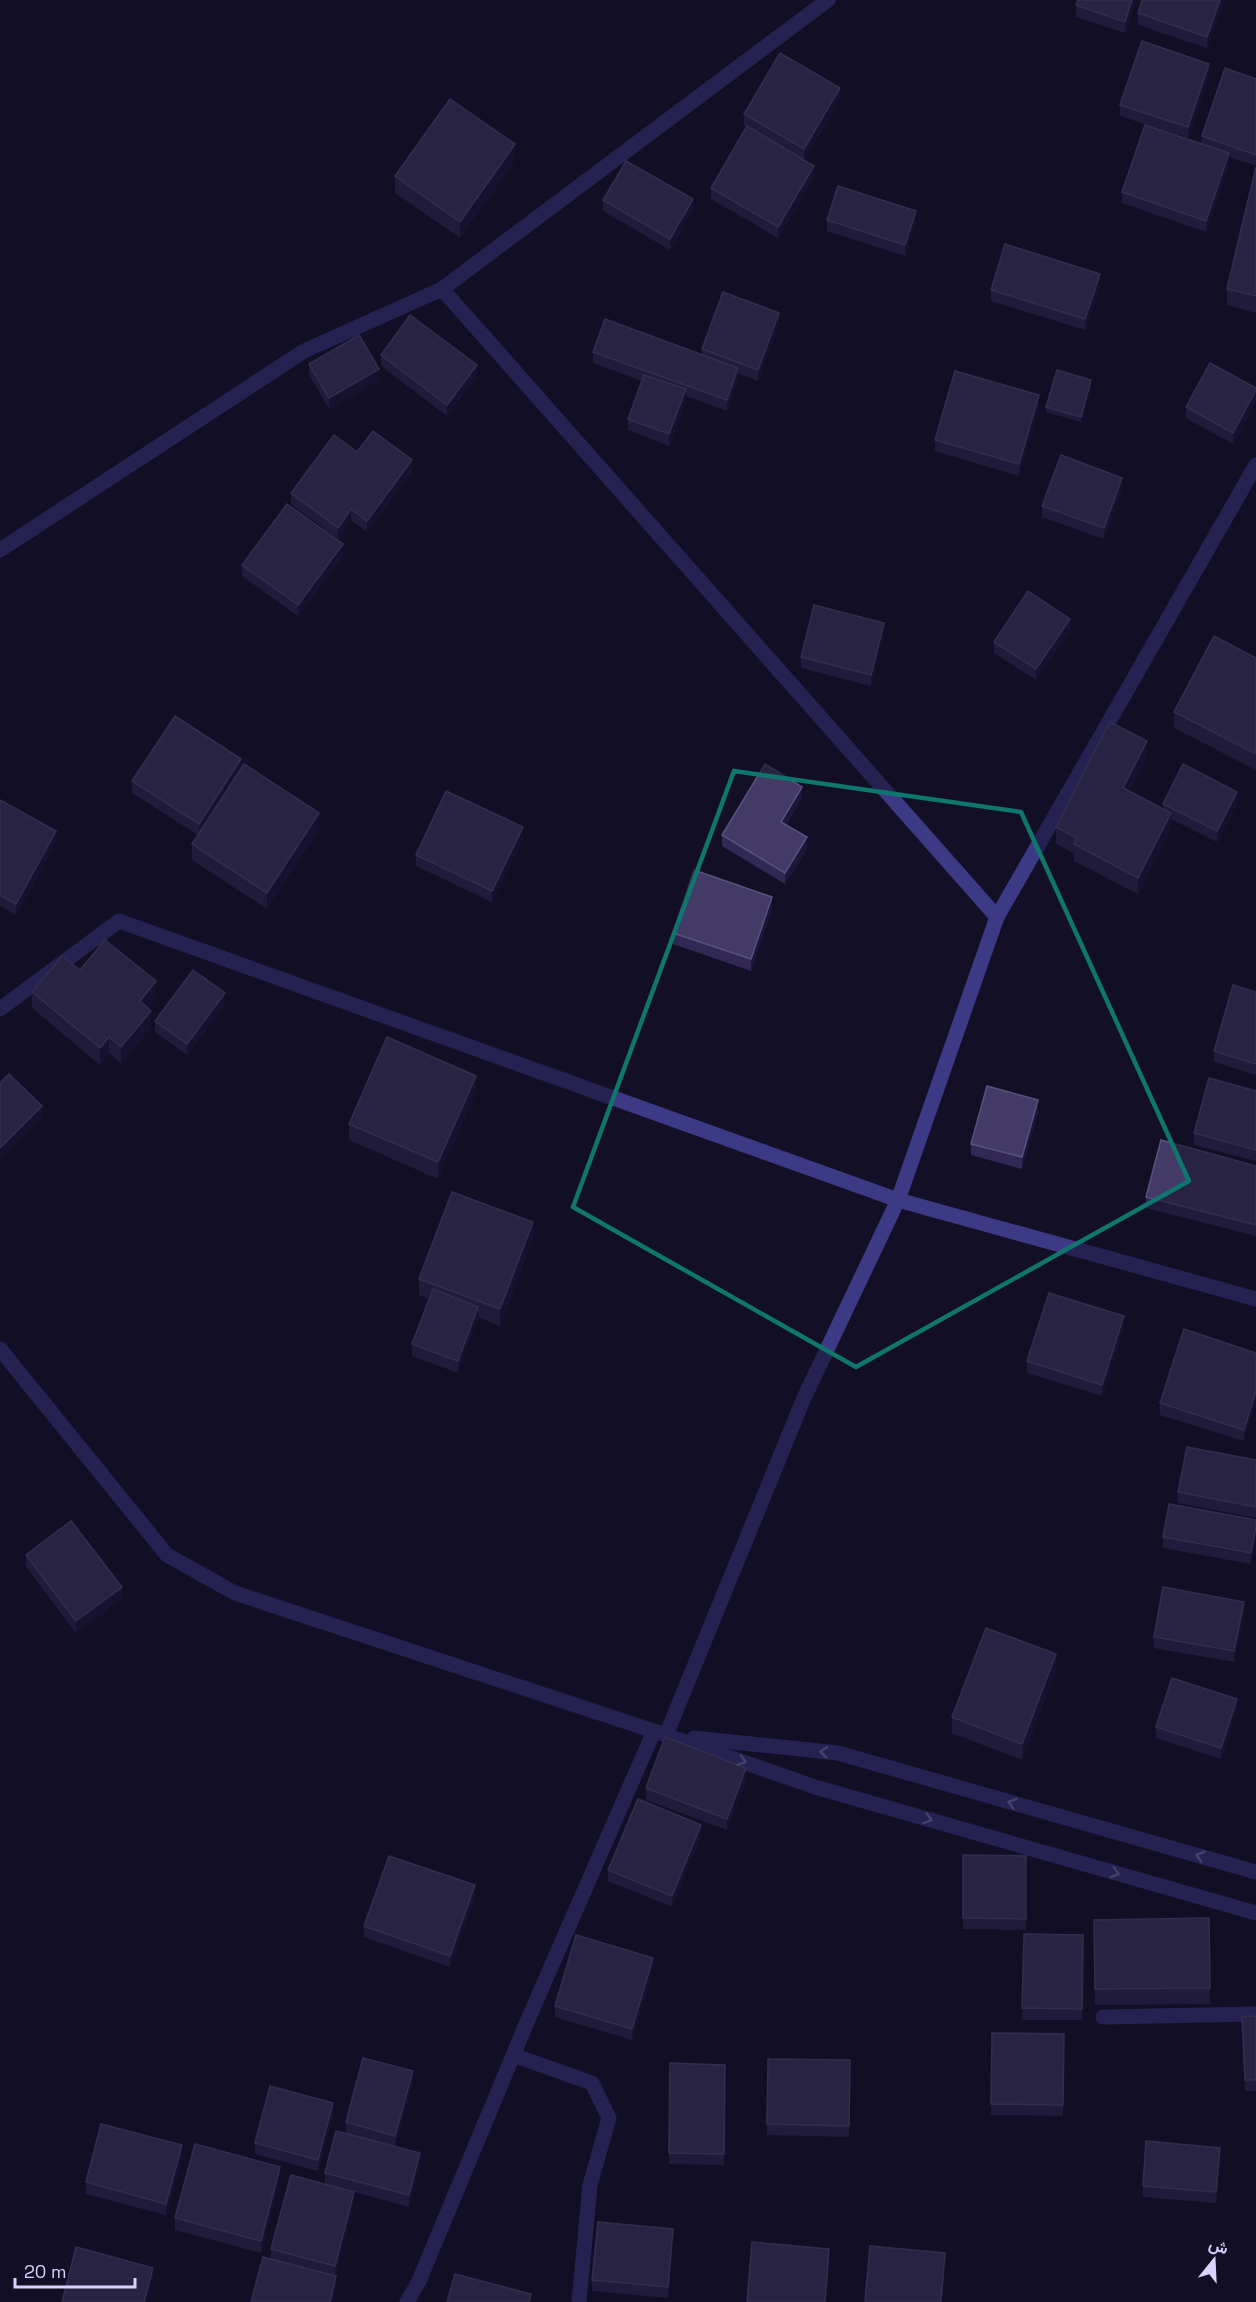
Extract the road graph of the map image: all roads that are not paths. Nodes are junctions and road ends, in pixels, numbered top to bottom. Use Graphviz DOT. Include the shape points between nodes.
graph roads {
  1 [pos="828,0"];
  2 [pos="442,289"];
  3 [pos="1256,465"];
  4 [pos="0,550"];
  5 [pos="997,917"];
  6 [pos="0,1009"];
  7 [pos="898,1200"];
  8 [pos="1256,1299"];
  9 [pos="0,1349"];
  10 [pos="660,1733"];
  11 [pos="1256,1872"];
  12 [pos="1256,1913"];
  13 [pos="1256,2014"];
  14 [pos="1103,2017"];
  15 [pos="513,2055"];
  16 [pos="407,2302"];
  17 [pos="579,2302"];
  1 -- 2 [label="street"];
  2 -- 4 [label="street" via="304,351"];
  2 -- 5 [label="street"];
  3 -- 5 [label="street"];
  5 -- 7 [label="street"];
  6 -- 7 [label="street" via="119,921"];
  7 -- 8 [label="street"];
  7 -- 10 [label="street" via="804,1398"];
  9 -- 10 [label="street" via="167,1555 236,1593"];
  11 -- 10 [label="street, one-way" via="838,1753"];
  10 -- 12 [label="street, one-way" via="815,1787"];
  10 -- 15 [label="street"];
  13 -- 14 [label="street"];
  15 -- 16 [label="street"];
  15 -- 17 [label="street" via="592,2083 609,2118 590,2185"];
}
